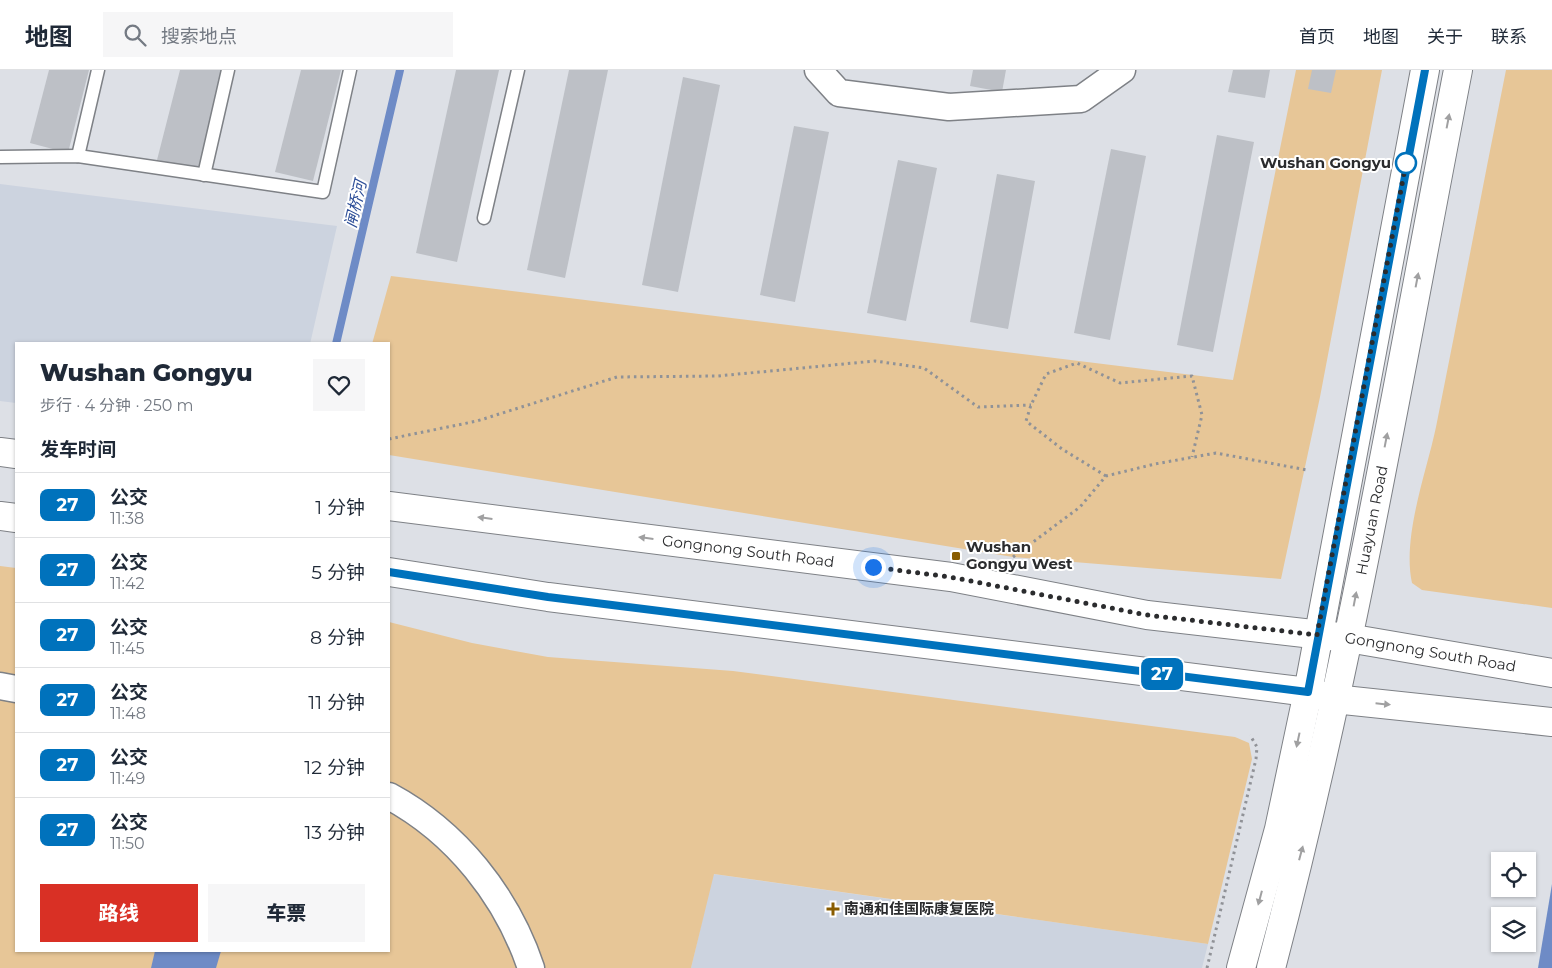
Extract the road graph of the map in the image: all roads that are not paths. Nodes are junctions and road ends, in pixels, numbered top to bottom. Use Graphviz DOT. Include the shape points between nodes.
graph roads {
  1 [pos="98,70"];
  2 [pos="228,70"];
  3 [pos="350,70"];
  4 [pos="518,70"];
  5 [pos="818,70"];
  6 [pos="1122,70"];
  7 [pos="1425,70"];
  8 [pos="1458,70"];
  9 [pos="78,156"];
  10 [pos="0,158"];
  11 [pos="204,175"];
  12 [pos="484,218"];
  13 [pos="0,452"];
  14 [pos="15,454"];
  15 [pos="390,506"];
  16 [pos="0,516"];
  17 [pos="15,518"];
  18 [pos="390,572"];
  19 [pos="1317,635"];
  20 [pos="1348,638"];
  21 [pos="1552,673"];
  22 [pos="0,686"];
  23 [pos="15,690"];
  24 [pos="1308,692"];
  25 [pos="1334,698"];
  26 [pos="1552,722"];
  27 [pos="390,797"];
  28 [pos="531,968"];
  29 [pos="1241,968"];
  30 [pos="1271,968"];
  1 -- 9 [label="lane"];
  2 -- 11 [label="lane"];
  3 -- 11 [label="lane" via="323,192"];
  4 -- 12 [label="lane"];
  5 -- 6 [label="street" via="839,93 949,107 1081,99"];
  7 -- 19 [label="main road, Huayuan Road"];
  20 -- 8 [label="main road, Huayuan Road, one-way"];
  9 -- 10 [label="lane"];
  9 -- 11 [label="lane"];
  13 -- 14 [label="main road"];
  19 -- 15 [label="main road, Gongnong South Road, one-way" via="1147,615 950,577"];
  16 -- 17 [label="main road"];
  18 -- 24 [label="main road" via="548,597"];
  19 -- 20 [label="main road, Gongnong South Road"];
  19 -- 24 [label="main road, Huayuan Road"];
  20 -- 21 [label="main road, Gongnong South Road"];
  20 -- 25 [label="main road, Huayuan Road"];
  22 -- 23 [label="street"];
  24 -- 25 [label="main road"];
  24 -- 29 [label="main road, Huayuan Road, one-way" via="1279,829"];
  25 -- 26 [label="main road, one-way"];
  30 -- 25 [label="main road, Huayuan Road, one-way" via="1306,837"];
  27 -- 28 [label="street" via="434,825 475,866 496,895"];
}
